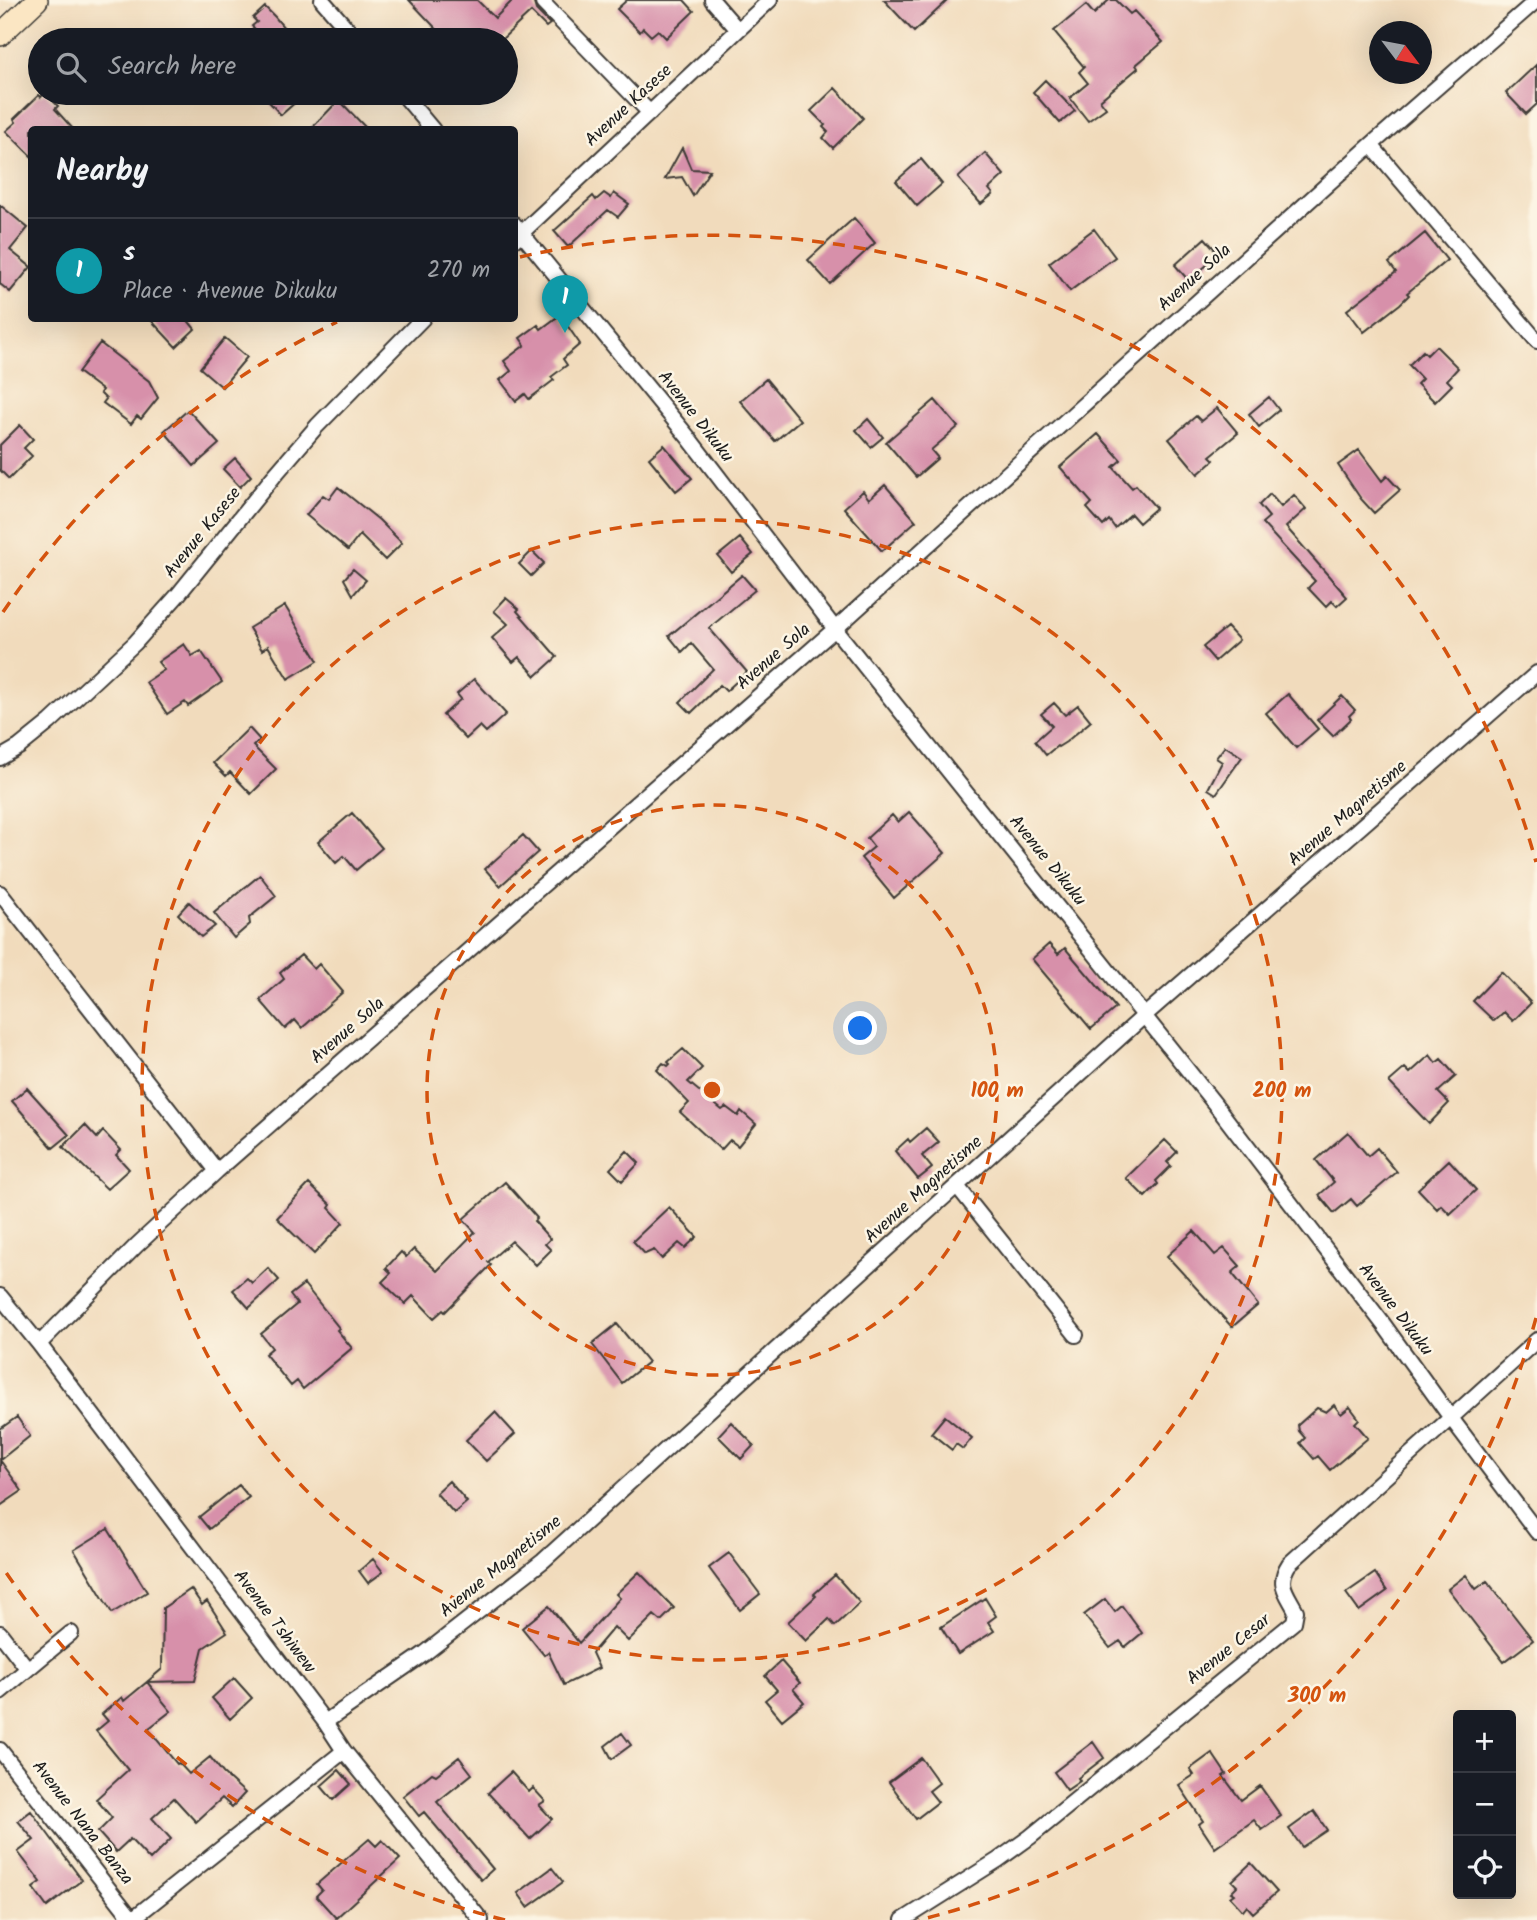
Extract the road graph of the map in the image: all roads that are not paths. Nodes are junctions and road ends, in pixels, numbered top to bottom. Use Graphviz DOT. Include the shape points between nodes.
graph roads {
  1 [pos="37,0"];
  2 [pos="322,0"];
  3 [pos="543,0"];
  4 [pos="712,0"];
  5 [pos="770,0"];
  6 [pos="1537,0"];
  7 [pos="346,28"];
  8 [pos="738,30"];
  9 [pos="0,36"];
  10 [pos="412,105"];
  11 [pos="650,113"];
  12 [pos="430,126"];
  13 [pos="1371,145"];
  14 [pos="518,232"];
  15 [pos="518,234"];
  16 [pos="419,322"];
  17 [pos="1537,341"];
  18 [pos="835,629"];
  19 [pos="1537,673"];
  20 [pos="0,758"];
  21 [pos="0,893"];
  22 [pos="1145,1015"];
  23 [pos="217,1171"];
  24 [pos="957,1186"];
  25 [pos="0,1296"];
  26 [pos="1076,1335"];
  27 [pos="1537,1340"];
  28 [pos="39,1344"];
  29 [pos="1451,1418"];
  30 [pos="1537,1532"];
  31 [pos="0,1633"];
  32 [pos="71,1633"];
  33 [pos="27,1668"];
  34 [pos="0,1692"];
  35 [pos="326,1722"];
  36 [pos="0,1750"];
  37 [pos="344,1751"];
  38 [pos="132,1920"];
  39 [pos="481,1920"];
  40 [pos="903,1920"];
  1 -- 9 [label="main road"];
  2 -- 7 [label="street"];
  3 -- 11 [label="street"];
  4 -- 8 [label="street"];
  5 -- 8 [label="street, Avenue Kasese"];
  6 -- 13 [label="street, Avenue Sola"];
  8 -- 11 [label="street, Avenue Kasese"];
  10 -- 12 [label="street"];
  11 -- 14 [label="street, Avenue Kasese"];
  13 -- 17 [label="street"];
  13 -- 18 [label="street, Avenue Sola"];
  15 -- 18 [label="street, Avenue Dikuku" via="688,437"];
  16 -- 20 [label="street, Avenue Kasese" via="309,436 135,643 50,722"];
  18 -- 22 [label="street, Avenue Dikuku"];
  18 -- 23 [label="street, Avenue Sola"];
  19 -- 22 [label="street, Avenue Magnetisme"];
  21 -- 23 [label="street"];
  22 -- 24 [label="street, Avenue Magnetisme"];
  22 -- 29 [label="street, Avenue Dikuku"];
  23 -- 28 [label="street, Avenue Sola"];
  24 -- 26 [label="street"];
  24 -- 35 [label="street, Avenue Magnetisme" via="543,1560 424,1654"];
  25 -- 28 [label="street, Avenue Tshiwew"];
  27 -- 29 [label="street, Avenue Cesar"];
  28 -- 35 [label="street, Avenue Tshiwew"];
  29 -- 30 [label="street, Avenue Dikuku"];
  29 -- 40 [label="street, Avenue Cesar" via="1287,1567 1283,1588 1296,1611 1294,1622 1030,1837"];
  31 -- 33 [label="street"];
  32 -- 33 [label="street"];
  33 -- 34 [label="street"];
  35 -- 37 [label="street, Avenue Tshiwew"];
  36 -- 38 [label="street, Avenue Nana Banza"];
  37 -- 38 [label="street"];
  37 -- 39 [label="street, Avenue Tshiwew"];
}
